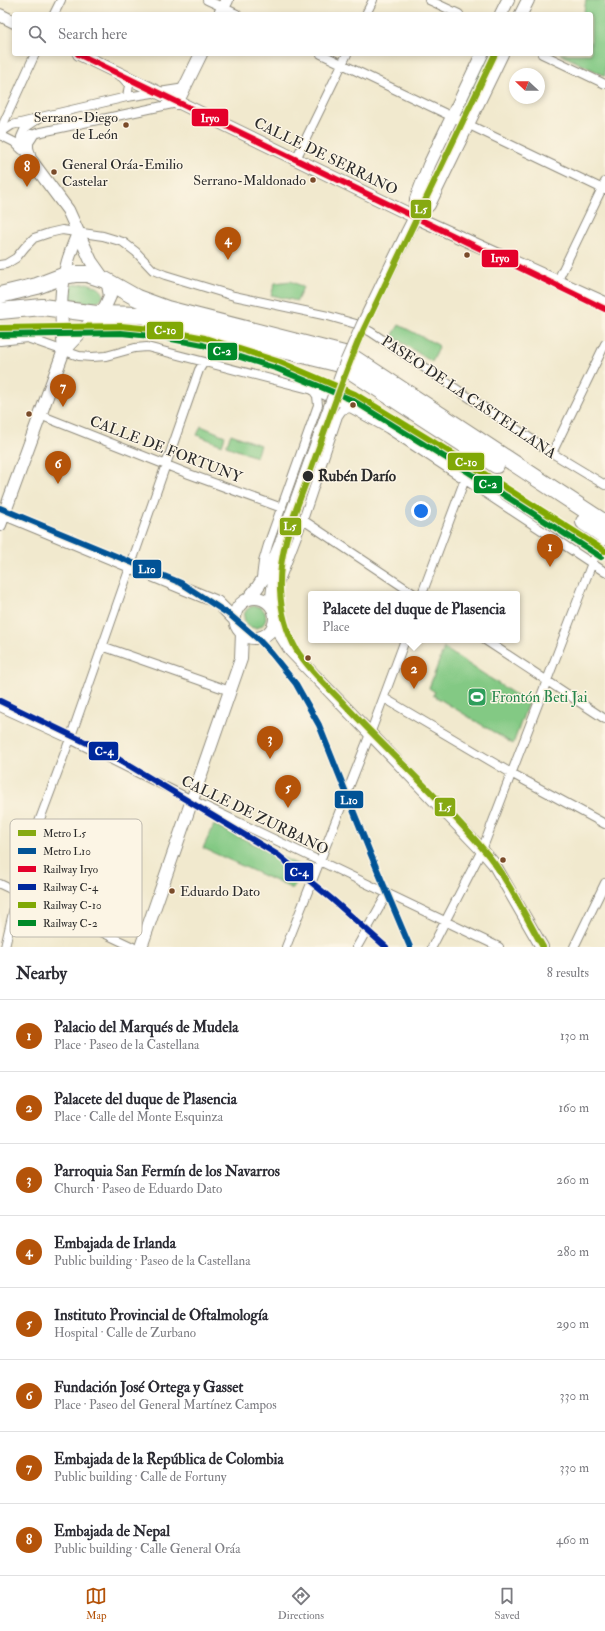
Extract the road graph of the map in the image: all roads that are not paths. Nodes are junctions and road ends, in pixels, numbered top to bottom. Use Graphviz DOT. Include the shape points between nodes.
graph roads {
  1 [pos="61,0"];
  2 [pos="207,0"];
  3 [pos="373,0"];
  4 [pos="429,0"];
  5 [pos="508,0"];
  6 [pos="528,0"];
  7 [pos="224,7"];
  8 [pos="55,12"];
  9 [pos="233,12"];
  10 [pos="367,12"];
  11 [pos="454,12"];
  12 [pos="502,12"];
  13 [pos="522,12"];
  14 [pos="0,15"];
  15 [pos="12,21"];
  16 [pos="34,56"];
  17 [pos="83,56"];
  18 [pos="200,56"];
  19 [pos="324,56"];
  20 [pos="346,56"];
  21 [pos="481,56"];
  22 [pos="501,56"];
  23 [pos="546,56"];
  24 [pos="342,64"];
  25 [pos="116,73"];
  26 [pos="605,84"];
  27 [pos="185,88"];
  28 [pos="156,92"];
  29 [pos="126,97"];
  30 [pos="177,103"];
  31 [pos="452,117"];
  32 [pos="36,120"];
  33 [pos="468,124"];
  34 [pos="0,133"];
  35 [pos="31,136"];
  36 [pos="20,148"];
  37 [pos="30,159"];
  38 [pos="296,159"];
  39 [pos="604,187"];
  40 [pos="415,217"];
  41 [pos="78,233"];
  42 [pos="0,265"];
  43 [pos="64,276"];
  44 [pos="106,280"];
  45 [pos="557,282"];
  46 [pos="0,295"];
  47 [pos="605,304"];
  48 [pos="60,309"];
  49 [pos="0,311"];
  50 [pos="97,314"];
  51 [pos="0,341"];
  52 [pos="605,344"];
  53 [pos="64,350"];
  54 [pos="204,362"];
  55 [pos="313,390"];
  56 [pos="350,408"];
  57 [pos="40,415"];
  58 [pos="552,453"];
  59 [pos="166,464"];
  60 [pos="465,479"];
  61 [pos="605,485"];
  62 [pos="282,508"];
  63 [pos="1,517"];
  64 [pos="303,520"];
  65 [pos="605,523"];
  66 [pos="605,536"];
  67 [pos="277,554"];
  68 [pos="592,563"];
  69 [pos="129,566"];
  70 [pos="605,572"];
  71 [pos="260,586"];
  72 [pos="410,591"];
  73 [pos="423,591"];
  74 [pos="246,600"];
  75 [pos="217,602"];
  76 [pos="271,602"];
  77 [pos="235,620"];
  78 [pos="275,621"];
  79 [pos="242,633"];
  80 [pos="261,637"];
  81 [pos="404,643"];
  82 [pos="490,643"];
  83 [pos="102,646"];
  84 [pos="291,651"];
  85 [pos="241,659"];
  86 [pos="547,680"];
  87 [pos="230,691"];
  88 [pos="384,698"];
  89 [pos="0,707"];
  90 [pos="605,719"];
  91 [pos="370,734"];
  92 [pos="70,738"];
  93 [pos="512,773"];
  94 [pos="192,800"];
  95 [pos="40,819"];
  96 [pos="605,824"];
  97 [pos="482,850"];
  98 [pos="319,861"];
  99 [pos="605,883"];
  100 [pos="0,884"];
  101 [pos="10,889"];
  102 [pos="387,894"];
  103 [pos="445,922"];
  104 [pos="10,924"];
  105 [pos="112,937"];
  106 [pos="5,947"];
  107 [pos="133,947"];
  108 [pos="141,947"];
  109 [pos="286,947"];
  110 [pos="357,947"];
  111 [pos="432,947"];
  112 [pos="498,947"];
  113 [pos="542,947"];
  114 [pos="574,947"];
  1 -- 8 [label="street"];
  2 -- 7 [label="street"];
  3 -- 10 [label="street"];
  4 -- 11 [label="street"];
  5 -- 12 [label="main road"];
  6 -- 13 [label="main road"];
  7 -- 9 [label="street"];
  14 -- 15 [label="main road"];
  16 -- 34 [label="street"];
  17 -- 25 [label="main road, CALLE DE SERRANO"];
  18 -- 27 [label="main road"];
  19 -- 24 [label="street"];
  20 -- 24 [label="street"];
  21 -- 31 [label="main road"];
  22 -- 33 [label="main road"];
  23 -- 26 [label="street"];
  24 -- 31 [label="street"];
  24 -- 38 [label="street"];
  25 -- 28 [label="main road, CALLE DE SERRANO"];
  25 -- 29 [label="street" via="128,85"];
  27 -- 28 [label="street"];
  27 -- 30 [label="main road"];
  28 -- 29 [label="street"];
  28 -- 30 [label="main road, CALLE DE SERRANO"];
  29 -- 32 [label="street"];
  30 -- 35 [label="street"];
  30 -- 38 [label="main road, CALLE DE SERRANO"];
  31 -- 33 [label="street"];
  31 -- 40 [label="main road" via="423,180 416,199"];
  32 -- 34 [label="street" via="12,125"];
  32 -- 36 [label="street" via="25,128"];
  33 -- 39 [label="street"];
  33 -- 40 [label="main road" via="429,205"];
  34 -- 36 [label="street"];
  35 -- 37 [label="main road" via="27,142"];
  36 -- 37 [label="street"];
  37 -- 41 [label="main road" via="68,210"];
  38 -- 40 [label="main road, CALLE DE SERRANO"];
  39 -- 45 [label="street"];
  40 -- 45 [label="main road, CALLE DE SERRANO"];
  40 -- 67 [label="main road, bridge" via="345,365"];
  41 -- 42 [label="street, PASEO DE LA CASTELLANA" via="62,230 34,238 16,258"];
  41 -- 43 [label="main road"];
  41 -- 44 [label="main road" via="91,260"];
  41 -- 58 [label="street, PASEO DE LA CASTELLANA" via="123,242 153,270 165,275 234,296 356,324"];
  43 -- 44 [label="highway" via="81,274"];
  43 -- 46 [label="highway"];
  43 -- 48 [label="main road"];
  44 -- 50 [label="main road" via="110,296 105,307"];
  44 -- 65 [label="highway, PASEO DE LA CASTELLANA" via="137,298 167,309 344,354 355,359"];
  45 -- 47 [label="main road, CALLE DE SERRANO"];
  48 -- 49 [label="highway" via="38,307"];
  48 -- 50 [label="highway"];
  48 -- 53 [label="main road"];
  50 -- 53 [label="main road"];
  50 -- 66 [label="highway" via="150,316 340,364"];
  51 -- 53 [label="street" via="27,338"];
  52 -- 58 [label="street"];
  53 -- 54 [label="street" via="79,356 99,357 147,347"];
  53 -- 57 [label="main road"];
  54 -- 55 [label="street"];
  54 -- 59 [label="street"];
  55 -- 56 [label="street"];
  55 -- 62 [label="street" via="318,405"];
  56 -- 60 [label="street" via="388,429"];
  56 -- 64 [label="street" via="342,410 338,416"];
  57 -- 59 [label="street, CALLE DE FORTUNY"];
  57 -- 63 [label="main road"];
  58 -- 61 [label="street, PASEO DE LA CASTELLANA"];
  59 -- 62 [label="street, CALLE DE FORTUNY"];
  59 -- 69 [label="street"];
  60 -- 68 [label="street"];
  60 -- 73 [label="street"];
  62 -- 71 [label="street" via="265,557"];
  63 -- 69 [label="main road"];
  64 -- 72 [label="street"];
  64 -- 76 [label="street"];
  66 -- 68 [label="street"];
  67 -- 71 [label="main road"];
  67 -- 76 [label="main road"];
  68 -- 70 [label="street"];
  68 -- 86 [label="street"];
  69 -- 75 [label="main road"];
  69 -- 83 [label="street"];
  71 -- 74 [label="main road"];
  74 -- 75 [label="main road"];
  74 -- 76 [label="main road" via="255,597"];
  74 -- 77 [label="main road" via="236,611"];
  75 -- 77 [label="main road"];
  76 -- 78 [label="main road"];
  77 -- 79 [label="main road"];
  78 -- 80 [label="main road" via="271,630"];
  78 -- 84 [label="main road"];
  79 -- 80 [label="main road" via="249,637"];
  79 -- 85 [label="main road"];
  80 -- 84 [label="main road"];
  80 -- 85 [label="main road"];
  81 -- 88 [label="street"];
  82 -- 86 [label="street"];
  83 -- 87 [label="street"];
  83 -- 92 [label="street"];
  84 -- 91 [label="main road"];
  85 -- 87 [label="main road"];
  86 -- 90 [label="street"];
  86 -- 93 [label="street"];
  87 -- 94 [label="main road"];
  88 -- 91 [label="street"];
  88 -- 93 [label="street"];
  89 -- 92 [label="street, CALLE DE ZURBANO"];
  91 -- 97 [label="main road"];
  91 -- 98 [label="street"];
  92 -- 94 [label="street, CALLE DE ZURBANO"];
  92 -- 95 [label="street"];
  93 -- 96 [label="street"];
  93 -- 97 [label="street"];
  94 -- 98 [label="street, CALLE DE ZURBANO"];
  94 -- 108 [label="main road"];
  97 -- 103 [label="street"];
  97 -- 113 [label="main road" via="494,864"];
  98 -- 102 [label="street, CALLE DE ZURBANO"];
  98 -- 109 [label="street"];
  99 -- 114 [label="street"];
  100 -- 101 [label="street"];
  102 -- 103 [label="street, CALLE DE ZURBANO"];
  102 -- 110 [label="street"];
  103 -- 111 [label="street"];
  103 -- 112 [label="street, CALLE DE ZURBANO"];
  104 -- 106 [label="street"];
  105 -- 107 [label="street"];
}
